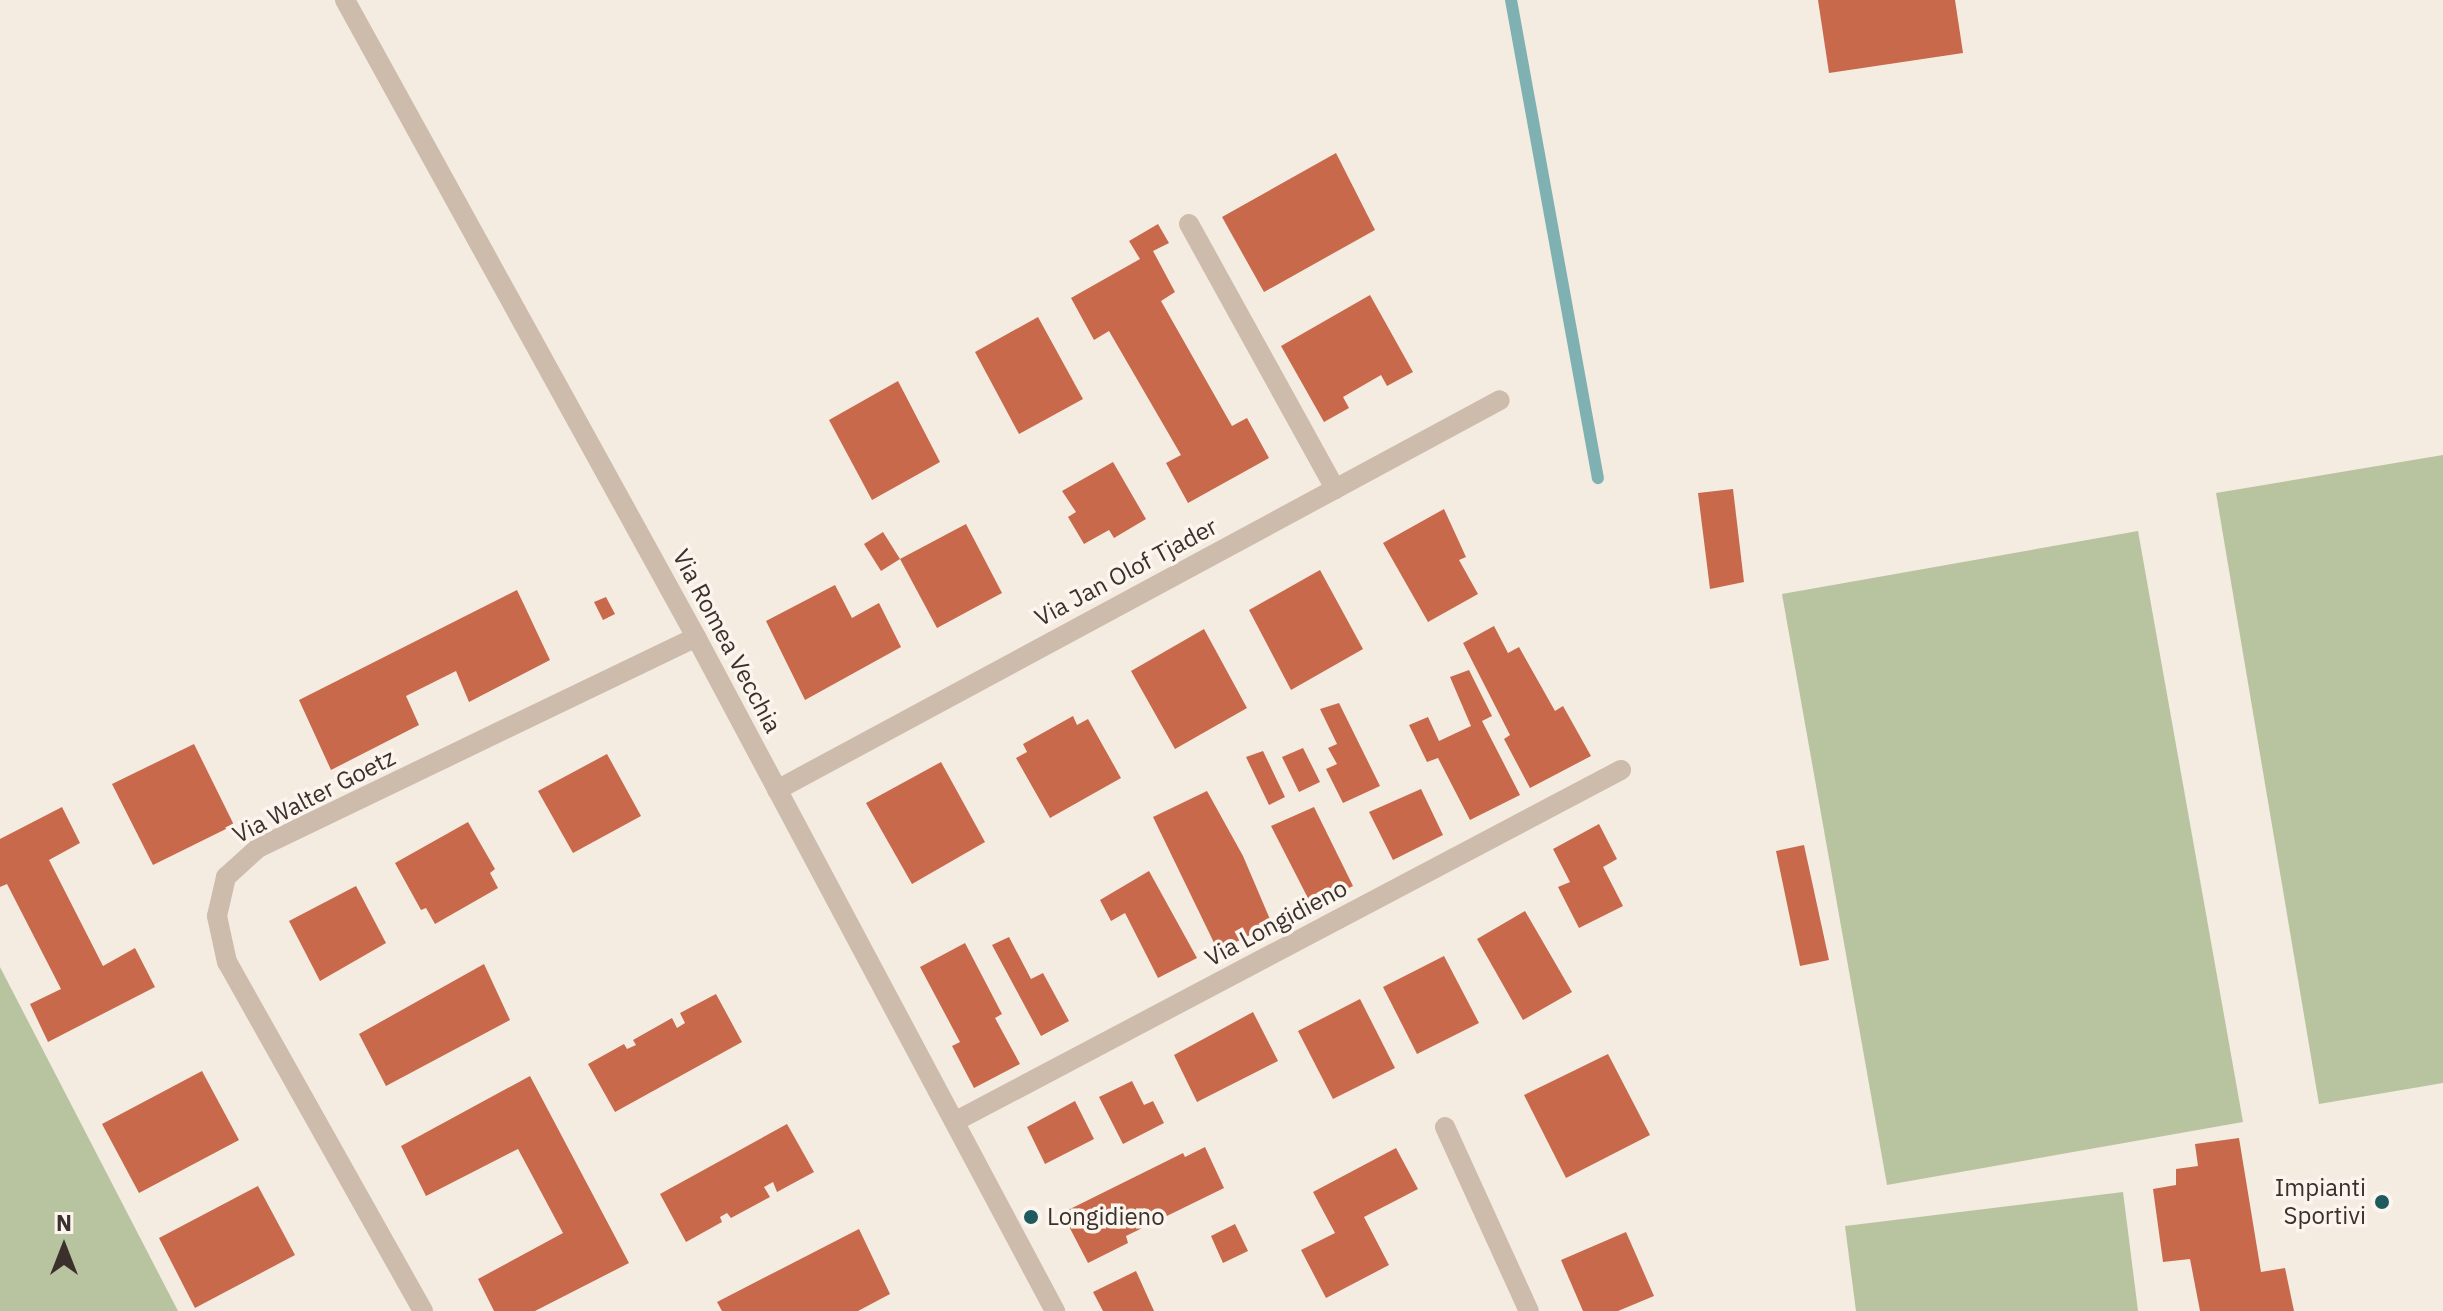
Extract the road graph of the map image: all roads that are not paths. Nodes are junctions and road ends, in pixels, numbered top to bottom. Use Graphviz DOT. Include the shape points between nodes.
graph roads {
  1 [pos="345,0"];
  2 [pos="1189,224"];
  3 [pos="1500,400"];
  4 [pos="1335,489"];
  5 [pos="696,637"];
  6 [pos="1621,770"];
  7 [pos="777,790"];
  8 [pos="956,1121"];
  9 [pos="1445,1127"];
  10 [pos="423,1311"];
  11 [pos="1055,1311"];
  12 [pos="1529,1311"];
  1 -- 5 [label="street, Via Romea Vecchia"];
  2 -- 4 [label="street"];
  3 -- 4 [label="street, Via Jan Olof Tjader"];
  4 -- 7 [label="street, Via Jan Olof Tjader"];
  5 -- 7 [label="street, Via Romea Vecchia"];
  5 -- 10 [label="street, Via Walter Goetz" via="258,848 226,877 217,916 227,962"];
  6 -- 8 [label="street, Via Longidieno"];
  7 -- 8 [label="street, Via Romea Vecchia"];
  8 -- 11 [label="street, Via Romea Vecchia"];
  9 -- 12 [label="street"];
}
